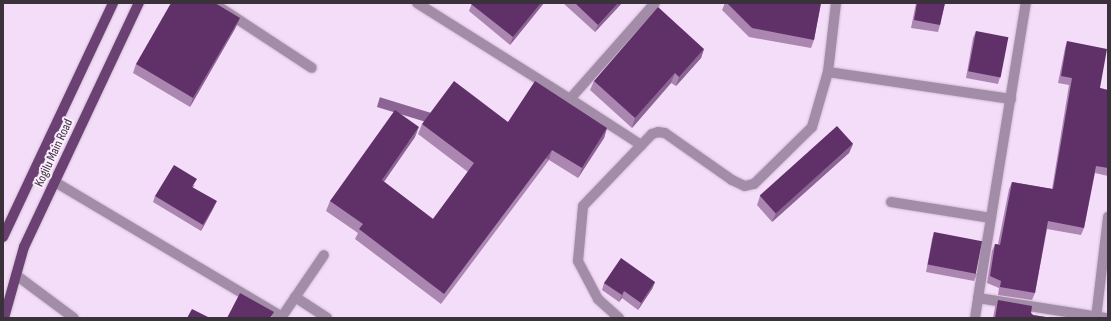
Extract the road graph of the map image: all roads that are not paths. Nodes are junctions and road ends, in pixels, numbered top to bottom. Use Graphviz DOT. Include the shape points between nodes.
graph roads {
  1 [pos="113,3"];
  2 [pos="139,3"];
  3 [pos="213,3"];
  4 [pos="417,3"];
  5 [pos="655,3"];
  6 [pos="836,3"];
  7 [pos="1026,3"];
  8 [pos="312,68"];
  9 [pos="828,72"];
  10 [pos="570,99"];
  11 [pos="1011,99"];
  12 [pos="641,145"];
  13 [pos="55,182"];
  14 [pos="890,202"];
  15 [pos="1108,217"];
  16 [pos="991,218"];
  17 [pos="3,237"];
  18 [pos="324,254"];
  19 [pos="16,275"];
  20 [pos="295,297"];
  21 [pos="978,298"];
  22 [pos="4,318"];
  23 [pos="74,318"];
  24 [pos="282,318"];
  25 [pos="327,318"];
  26 [pos="619,318"];
  27 [pos="975,318"];
  28 [pos="1099,318"];
  1 -- 17 [label="main road, Kogilu Main Road"];
  2 -- 13 [label="main road, Kogilu Main Road"];
  3 -- 8 [label="street"];
  4 -- 10 [label="street"];
  5 -- 10 [label="street"];
  6 -- 9 [label="street"];
  7 -- 11 [label="street"];
  9 -- 11 [label="street"];
  9 -- 12 [label="street" via="812,127 754,184 745,186 732,180 665,133 652,134"];
  10 -- 12 [label="street"];
  11 -- 16 [label="street"];
  12 -- 26 [label="street" via="583,206 578,261 598,299"];
  13 -- 19 [label="main road, Kogilu Main Road" via="24,247"];
  13 -- 24 [label="street"];
  14 -- 16 [label="street"];
  15 -- 28 [label="street"];
  16 -- 21 [label="street"];
  18 -- 20 [label="street"];
  19 -- 22 [label="main road, Kogilu Main Road"];
  19 -- 23 [label="street"];
  20 -- 24 [label="street"];
  20 -- 25 [label="street"];
  21 -- 27 [label="street"];
  21 -- 28 [label="street"];
}
